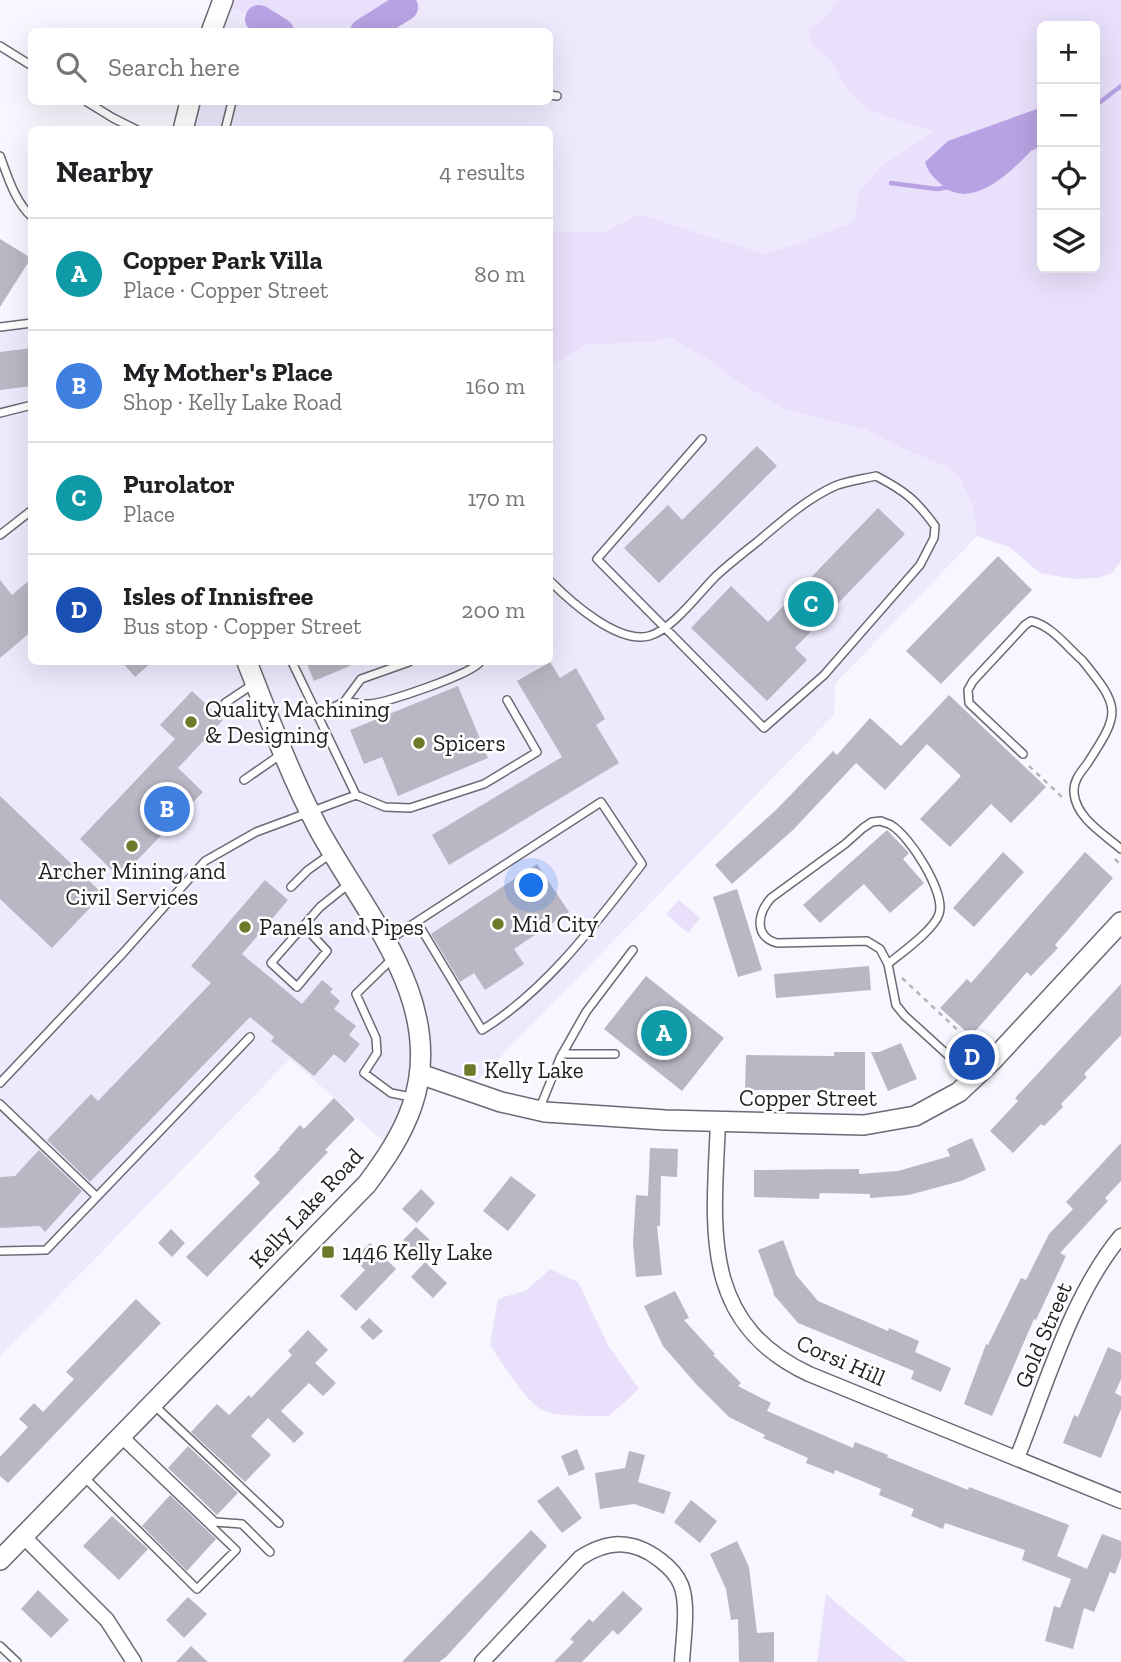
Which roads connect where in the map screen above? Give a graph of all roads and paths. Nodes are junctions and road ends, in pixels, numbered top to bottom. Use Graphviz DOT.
graph roads {
  1 [pos="223,0"];
  2 [pos="214,25"];
  3 [pos="0,46"];
  4 [pos="28,64"];
  5 [pos="92,105"];
  6 [pos="189,105"];
  7 [pos="231,105"];
  8 [pos="129,126"];
  9 [pos="185,126"];
  10 [pos="226,126"];
  11 [pos="0,156"];
  12 [pos="28,212"];
  13 [pos="28,324"];
  14 [pos="0,325"];
  15 [pos="28,406"];
  16 [pos="0,413"];
  17 [pos="702,439"];
  18 [pos="28,513"];
  19 [pos="0,535"];
  20 [pos="553,584"];
  21 [pos="664,628"];
  22 [pos="248,665"];
  23 [pos="293,665"];
  24 [pos="401,665"];
  25 [pos="478,665"];
  26 [pos="256,682"];
  27 [pos="507,700"];
  28 [pos="344,702"];
  29 [pos="225,703"];
  30 [pos="318,717"];
  31 [pos="284,753"];
  32 [pos="1023,754"];
  33 [pos="1028,766"];
  34 [pos="244,780"];
  35 [pos="356,795"];
  36 [pos="1064,799"];
  37 [pos="310,811"];
  38 [pos="1121,849"];
  39 [pos="332,852"];
  40 [pos="351,883"];
  41 [pos="291,887"];
  42 [pos="416,922"];
  43 [pos="1121,922"];
  44 [pos="304,926"];
  45 [pos="390,949"];
  46 [pos="634,950"];
  47 [pos="888,964"];
  48 [pos="250,1037"];
  49 [pos="562,1054"];
  50 [pos="615,1054"];
  51 [pos="992,1061"];
  52 [pos="420,1074"];
  53 [pos="975,1079"];
  54 [pos="0,1083"];
  55 [pos="415,1097"];
  56 [pos="0,1104"];
  57 [pos="539,1111"];
  58 [pos="718,1122"];
  59 [pos="96,1196"];
  60 [pos="1121,1236"];
  61 [pos="0,1251"];
  62 [pos="153,1404"];
  63 [pos="121,1436"];
  64 [pos="1017,1458"];
  65 [pos="82,1475"];
  66 [pos="1121,1501"];
  67 [pos="279,1523"];
  68 [pos="23,1536"];
  69 [pos="270,1552"];
  70 [pos="0,1560"];
  71 [pos="0,1646"];
  72 [pos="18,1662"];
  73 [pos="134,1662"];
  74 [pos="482,1662"];
  75 [pos="682,1662"];
  1 -- 2 [label="street"];
  3 -- 4 [label="lane"];
  5 -- 8 [label="lane"];
  6 -- 9 [label="street"];
  7 -- 10 [label="lane"];
  11 -- 12 [label="lane"];
  13 -- 14 [label="lane"];
  15 -- 16 [label="lane"];
  17 -- 21 [label="lane"];
  18 -- 19 [label="lane"];
  20 -- 21 [label="lane"];
  21 -- 21 [label="lane"];
  22 -- 26 [label="street, Kelly Lake Road"];
  23 -- 30 [label="lane"];
  24 -- 28 [label="lane"];
  25 -- 28 [label="lane"];
  26 -- 29 [label="lane"];
  26 -- 31 [label="street, Kelly Lake Road"];
  27 -- 35 [label="lane"];
  28 -- 30 [label="lane"];
  30 -- 35 [label="lane"];
  31 -- 34 [label="lane"];
  31 -- 37 [label="street, Kelly Lake Road"];
  32 -- 38 [label="lane"];
  33 -- 36 [label="path"];
  35 -- 37 [label="lane"];
  37 -- 39 [label="street, Kelly Lake Road"];
  37 -- 54 [label="lane"];
  39 -- 40 [label="street, Kelly Lake Road"];
  39 -- 41 [label="lane"];
  40 -- 44 [label="lane"];
  40 -- 45 [label="street, Kelly Lake Road"];
  42 -- 42 [label="lane"];
  42 -- 45 [label="lane"];
  43 -- 51 [label="street, Copper Street"];
  44 -- 44 [label="lane"];
  45 -- 52 [label="street, Kelly Lake Road"];
  45 -- 55 [label="lane"];
  46 -- 49 [label="lane"];
  47 -- 47 [label="lane"];
  47 -- 51 [label="path"];
  47 -- 53 [label="lane"];
  48 -- 59 [label="lane"];
  49 -- 50 [label="lane"];
  49 -- 57 [label="lane"];
  51 -- 53 [label="street, Copper Street"];
  52 -- 55 [label="street, Kelly Lake Road"];
  52 -- 57 [label="street, Copper Street"];
  53 -- 58 [label="street, Copper Street"];
  55 -- 62 [label="street, Kelly Lake Road"];
  56 -- 59 [label="lane"];
  57 -- 58 [label="street, Copper Street"];
  58 -- 64 [label="street, Corsi Hill"];
  59 -- 61 [label="lane"];
  60 -- 64 [label="street, Gold Street"];
  62 -- 63 [label="street, Kelly Lake Road"];
  62 -- 67 [label="lane"];
  63 -- 65 [label="street, Kelly Lake Road"];
  63 -- 65 [label="lane"];
  63 -- 69 [label="lane"];
  64 -- 66 [label="street, Corsi Hill"];
  65 -- 68 [label="street, Kelly Lake Road"];
  68 -- 70 [label="street, Kelly Lake Road"];
  68 -- 73 [label="street"];
  71 -- 72 [label="lane"];
  74 -- 75 [label="street"];
}
